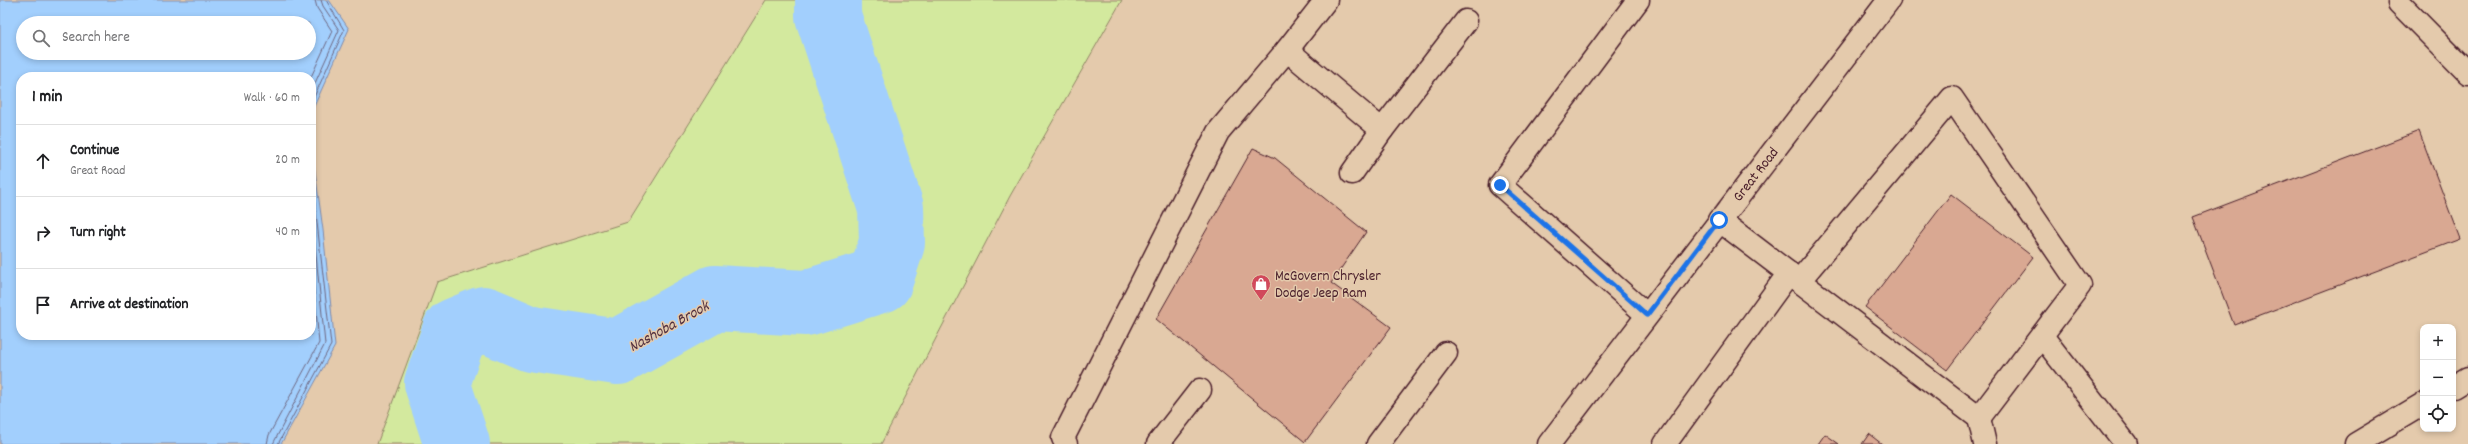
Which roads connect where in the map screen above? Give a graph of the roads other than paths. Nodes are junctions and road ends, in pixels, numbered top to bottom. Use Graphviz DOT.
graph roads {
  1 [pos="1326,0"];
  2 [pos="1638,0"];
  3 [pos="1889,0"];
  4 [pos="2399,3"];
  5 [pos="1466,21"];
  6 [pos="1287,50"];
  7 [pos="2468,73"];
  8 [pos="1382,130"];
  9 [pos="1352,173"];
  10 [pos="1719,220"];
  11 [pos="1794,277"];
  12 [pos="1647,315"];
  13 [pos="2042,336"];
  14 [pos="1446,353"];
  15 [pos="2468,378"];
  16 [pos="2456,384"];
  17 [pos="1200,390"];
  18 [pos="2420,406"];
  19 [pos="1979,418"];
  20 [pos="1066,444"];
  21 [pos="1158,444"];
  22 [pos="1378,444"];
  23 [pos="1549,444"];
  24 [pos="1665,444"];
  25 [pos="1985,444"];
  26 [pos="2126,444"];
  27 [pos="2356,444"];
  1 -- 6 [label="main road"];
  2 -- 12 [label="main road"];
  3 -- 10 [label="main road, Great Road"];
  4 -- 7 [label="main road"];
  5 -- 8 [label="main road"];
  6 -- 8 [label="main road"];
  6 -- 20 [label="main road"];
  8 -- 9 [label="main road"];
  10 -- 11 [label="main road"];
  10 -- 12 [label="main road, Great Road"];
  11 -- 13 [label="main road"];
  11 -- 19 [label="main road"];
  11 -- 24 [label="main road"];
  12 -- 23 [label="main road, Great Road"];
  13 -- 19 [label="main road"];
  13 -- 26 [label="main road"];
  14 -- 22 [label="main road"];
  15 -- 16 [label="main road"];
  17 -- 21 [label="main road"];
  18 -- 27 [label="main road"];
  19 -- 25 [label="main road"];
}
